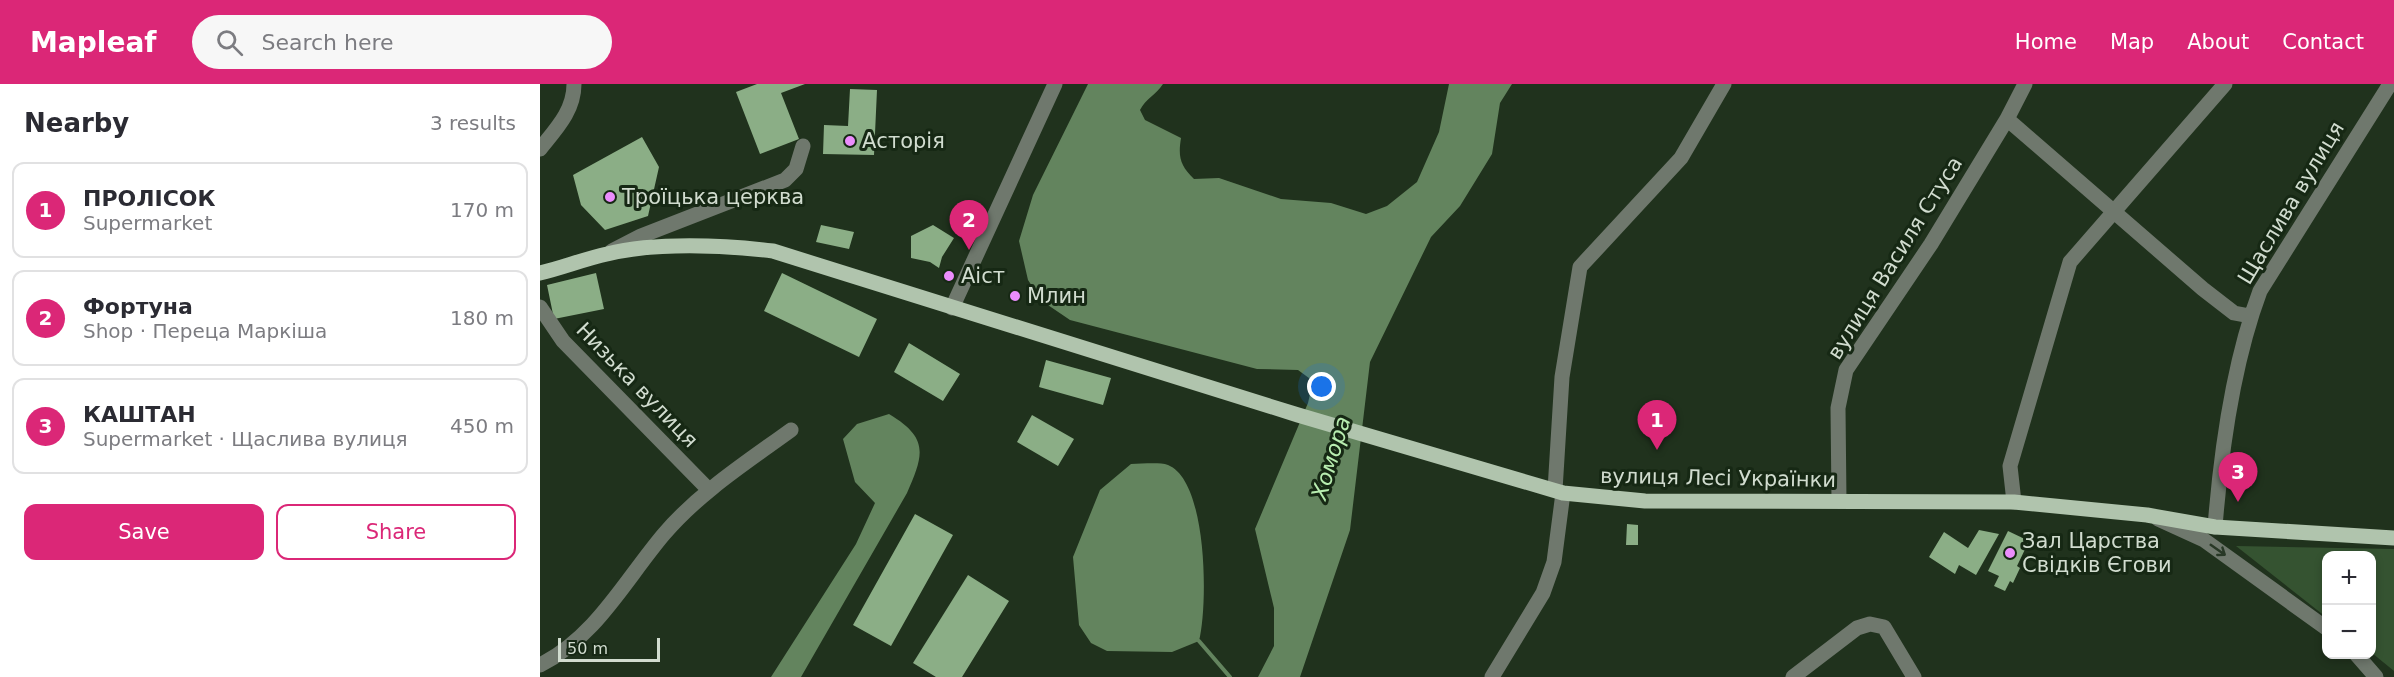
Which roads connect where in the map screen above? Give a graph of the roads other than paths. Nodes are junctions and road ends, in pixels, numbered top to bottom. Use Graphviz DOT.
graph roads {
  1 [pos="574,84"];
  2 [pos="1055,84"];
  3 [pos="1724,84"];
  4 [pos="2025,84"];
  5 [pos="2225,84"];
  6 [pos="2390,84"];
  7 [pos="2007,119"];
  8 [pos="803,146"];
  9 [pos="540,150"];
  10 [pos="2114,212"];
  11 [pos="608,253"];
  12 [pos="540,273"];
  13 [pos="540,307"];
  14 [pos="952,308"];
  15 [pos="2234,313"];
  16 [pos="2250,316"];
  17 [pos="2247,334"];
  18 [pos="791,430"];
  19 [pos="708,489"];
  20 [pos="1559,491"];
  21 [pos="1839,501"];
  22 [pos="2014,502"];
  23 [pos="2147,514"];
  24 [pos="2215,527"];
  25 [pos="2394,538"];
  26 [pos="2322,625"];
  27 [pos="2360,659"];
  28 [pos="540,666"];
  29 [pos="1492,677"];
  30 [pos="1793,677"];
  31 [pos="1914,677"];
  32 [pos="2376,677"];
  1 -- 9 [label="street"];
  2 -- 14 [label="street"];
  3 -- 20 [label="street"];
  4 -- 7 [label="street, вулиця Василя Стуса"];
  5 -- 10 [label="street"];
  6 -- 16 [label="street, Щаслива вулиця"];
  7 -- 10 [label="street"];
  7 -- 21 [label="street, вулиця Василя Стуса"];
  8 -- 11 [label="street, вулиця Лесі Українки"];
  10 -- 15 [label="street"];
  10 -- 22 [label="street"];
  11 -- 12 [label="main road, вулиця Лесі Українки"];
  11 -- 14 [label="main road, вулиця Лесі Українки"];
  13 -- 19 [label="street, Низька вулиця"];
  14 -- 20 [label="main road, вулиця Лесі Українки"];
  15 -- 16 [label="street"];
  15 -- 17 [label="street"];
  16 -- 17 [label="street, Щаслива вулиця"];
  17 -- 24 [label="street, Щаслива вулиця"];
  18 -- 19 [label="street"];
  19 -- 28 [label="street"];
  20 -- 21 [label="main road, вулиця Лесі Українки"];
  20 -- 29 [label="street"];
  21 -- 22 [label="main road, вулиця Лесі Українки"];
  22 -- 23 [label="main road, вулиця Лесі Українки"];
  23 -- 24 [label="main road, вулиця Лесі Українки"];
  23 -- 26 [label="street, one-way"];
  24 -- 25 [label="main road, вулиця Лесі Українки"];
  27 -- 32 [label="street"];
  30 -- 31 [label="street"];
}
